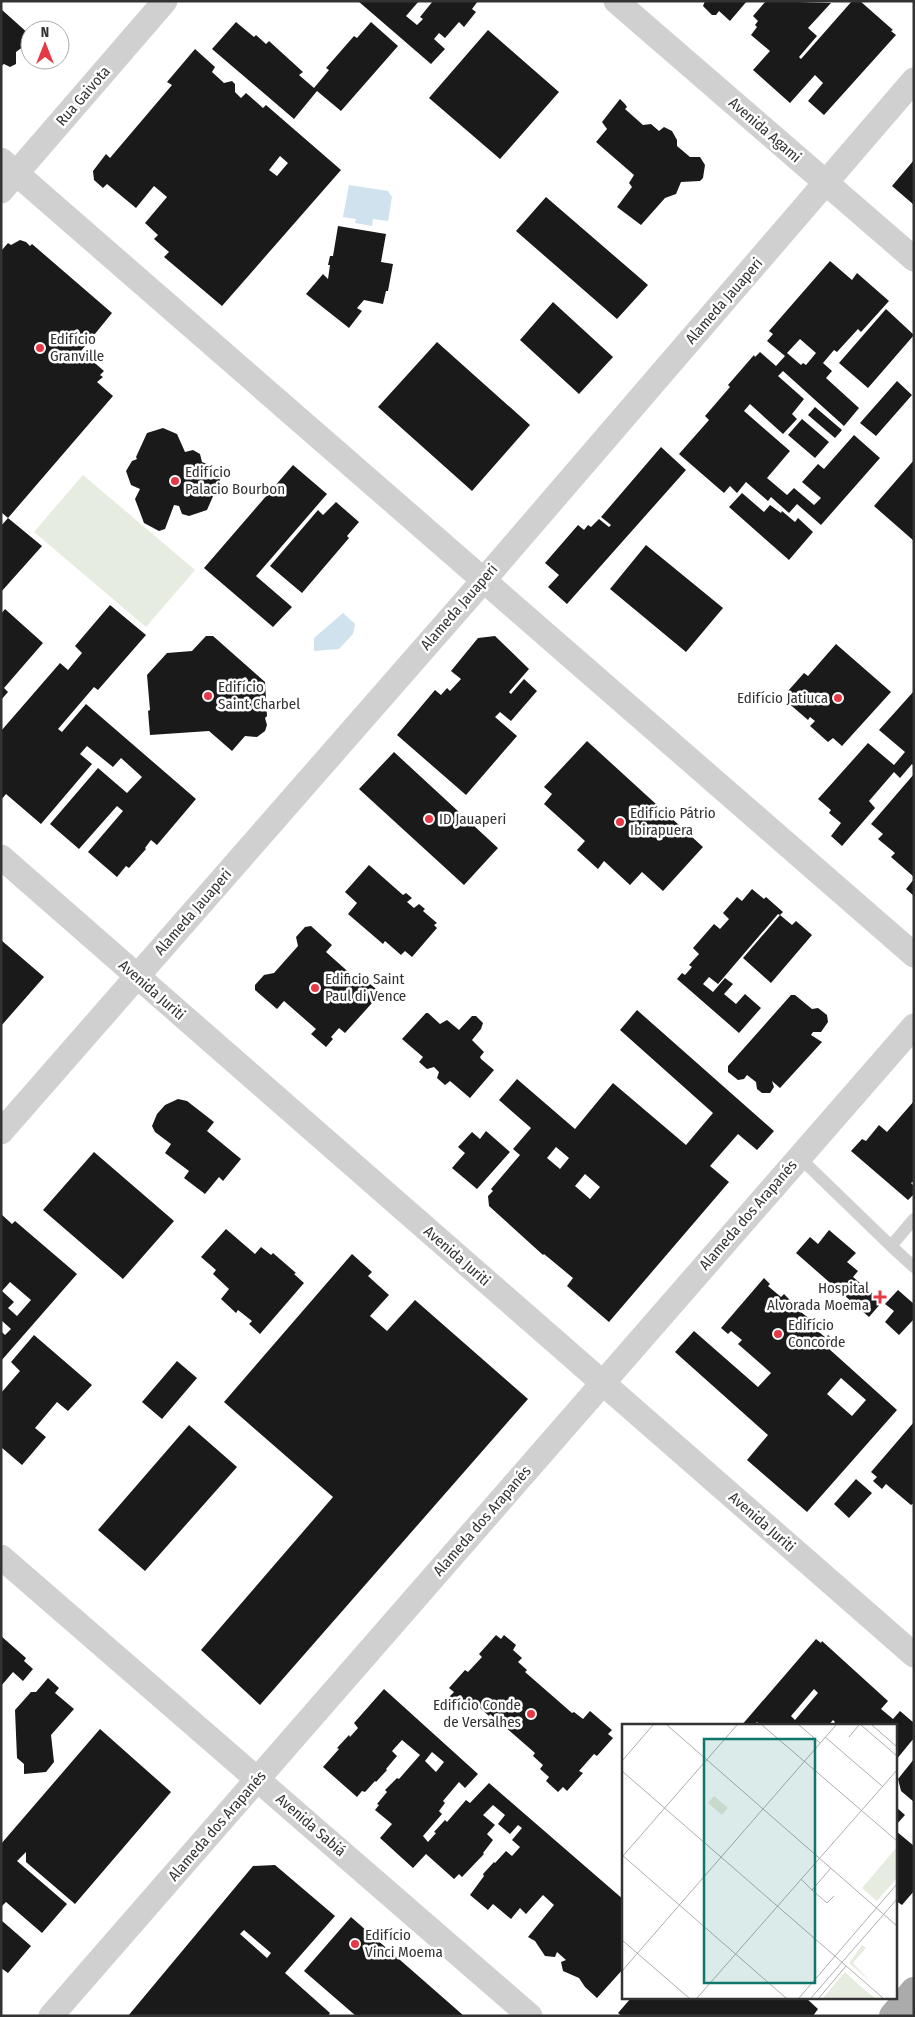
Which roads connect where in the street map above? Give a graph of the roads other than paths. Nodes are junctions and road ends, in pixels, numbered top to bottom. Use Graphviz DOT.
graph roads {
  1 [pos="165,1"];
  2 [pos="616,1"];
  3 [pos="914,80"];
  4 [pos="6,175"];
  5 [pos="826,183"];
  6 [pos="914,259"];
  7 [pos="482,581"];
  8 [pos="1,857"];
  9 [pos="914,955"];
  10 [pos="137,977"];
  11 [pos="914,1026"];
  12 [pos="1,1132"];
  13 [pos="799,1157"];
  14 [pos="914,1219"];
  15 [pos="890,1246"];
  16 [pos="914,1267"];
  17 [pos="602,1382"];
  18 [pos="1,1557"];
  19 [pos="914,1655"];
  20 [pos="259,1779"];
  21 [pos="914,1991"];
  22 [pos="51,2016"];
  23 [pos="530,2016"];
  24 [pos="893,2016"];
  1 -- 4 [label="street, Rua Gaivota"];
  2 -- 5 [label="street, Avenida Agami"];
  3 -- 5 [label="street, Alameda Jauaperi"];
  4 -- 7 [label="street"];
  5 -- 6 [label="street, Avenida Agami"];
  5 -- 7 [label="street, Alameda Jauaperi"];
  7 -- 9 [label="street"];
  7 -- 10 [label="street, Alameda Jauaperi"];
  8 -- 10 [label="street, Avenida Juriti"];
  10 -- 12 [label="street, Alameda Jauaperi"];
  10 -- 17 [label="street, Avenida Juriti"];
  11 -- 13 [label="street, Alameda dos Arapanés"];
  13 -- 15 [label="lane"];
  13 -- 17 [label="street, Alameda dos Arapanés"];
  14 -- 15 [label="lane"];
  15 -- 16 [label="lane"];
  17 -- 19 [label="street, Avenida Juriti"];
  17 -- 20 [label="street, Alameda dos Arapanés"];
  18 -- 20 [label="street, Avenida Sabiá"];
  20 -- 22 [label="street, Alameda dos Arapanés"];
  20 -- 23 [label="street, Avenida Sabiá"];
  21 -- 24 [label="main road"];
}
